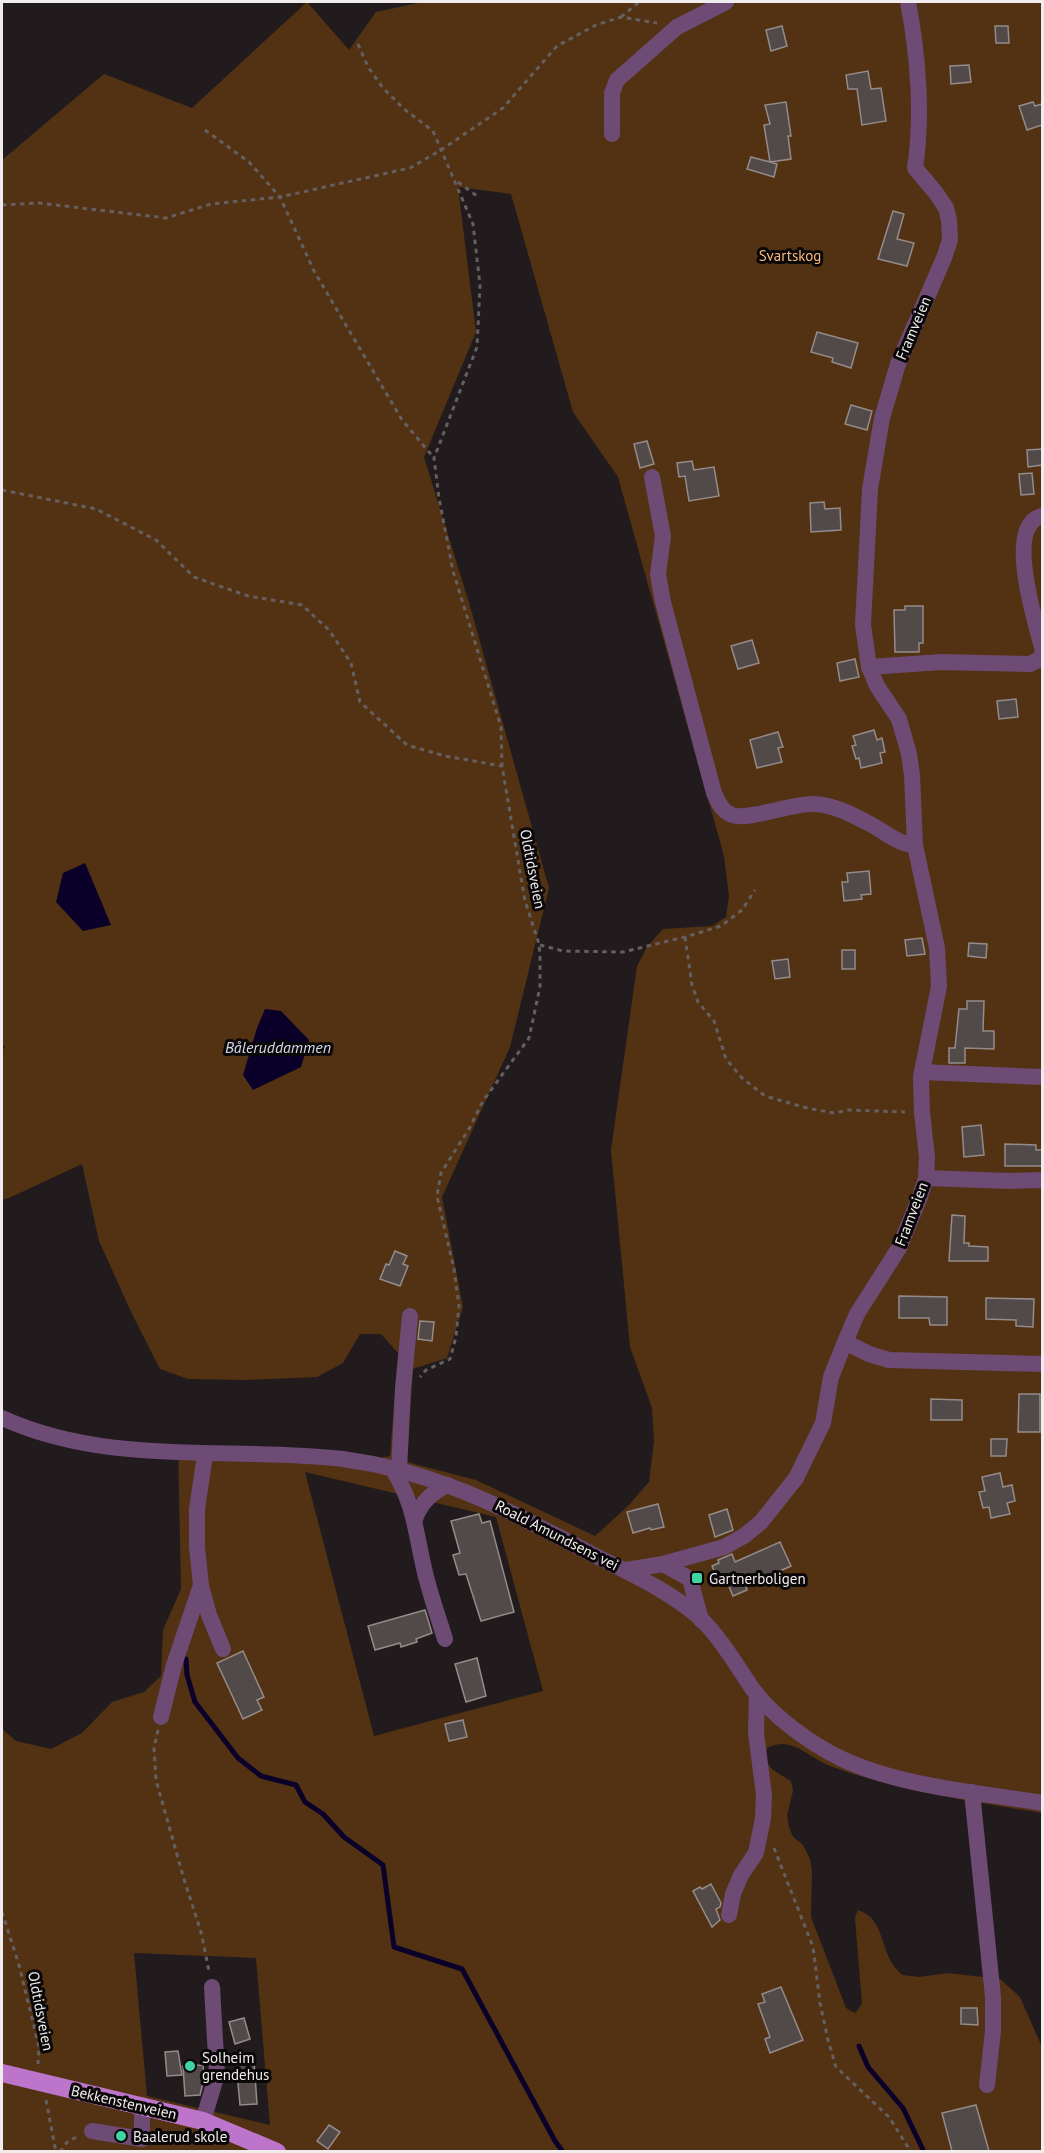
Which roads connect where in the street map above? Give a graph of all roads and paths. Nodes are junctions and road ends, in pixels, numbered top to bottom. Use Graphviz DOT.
graph roads {
  1 [pos="639,2"];
  2 [pos="726,2"];
  3 [pos="908,2"];
  4 [pos="621,17"];
  5 [pos="676,27"];
  6 [pos="358,44"];
  7 [pos="205,130"];
  8 [pos="612,134"];
  9 [pos="441,150"];
  10 [pos="456,182"];
  11 [pos="477,196"];
  12 [pos="280,197"];
  13 [pos="2,206"];
  14 [pos="434,458"];
  15 [pos="652,477"];
  16 [pos="2,490"];
  17 [pos="1042,516"];
  18 [pos="1042,647"];
  19 [pos="1042,654"];
  20 [pos="869,667"];
  21 [pos="502,766"];
  22 [pos="915,845"];
  23 [pos="755,890"];
  24 [pos="685,937"];
  25 [pos="539,944"];
  26 [pos="922,1072"];
  27 [pos="1042,1077"];
  28 [pos="921,1113"];
  29 [pos="926,1178"];
  30 [pos="1042,1180"];
  31 [pos="410,1316"];
  32 [pos="845,1342"];
  33 [pos="1042,1364"];
  34 [pos="403,1391"];
  35 [pos="2,1418"];
  36 [pos="205,1455"];
  37 [pos="396,1469"];
  38 [pos="448,1485"];
  39 [pos="415,1519"];
  40 [pos="663,1564"];
  41 [pos="626,1570"];
  42 [pos="201,1585"];
  43 [pos="702,1620"];
  44 [pos="445,1639"];
  45 [pos="223,1649"];
  46 [pos="757,1694"];
  47 [pos="161,1717"];
  48 [pos="972,1792"];
  49 [pos="1042,1803"];
  50 [pos="763,1818"];
  51 [pos="2,1912"];
  52 [pos="729,1915"];
  53 [pos="212,1987"];
  54 [pos="2,2073"];
  55 [pos="42,2082"];
  56 [pos="987,2085"];
  57 [pos="142,2105"];
  58 [pos="203,2121"];
  59 [pos="92,2131"];
  60 [pos="58,2151"];
  61 [pos="277,2151"];
  62 [pos="911,2151"];
  1 -- 4 [label="path"];
  2 -- 5 [label="street"];
  3 -- 20 [label="street, Framveien"];
  4 -- 5 [label="path"];
  4 -- 9 [label="path"];
  5 -- 8 [label="street"];
  6 -- 9 [label="path"];
  7 -- 12 [label="path"];
  9 -- 10 [label="path"];
  9 -- 12 [label="path"];
  10 -- 11 [label="path"];
  10 -- 14 [label="path"];
  12 -- 13 [label="path"];
  12 -- 14 [label="path"];
  14 -- 21 [label="path, Oldtidsveien"];
  15 -- 22 [label="street"];
  16 -- 21 [label="path"];
  17 -- 18 [label="street"];
  19 -- 20 [label="street"];
  20 -- 22 [label="street, Framveien"];
  21 -- 25 [label="path, Oldtidsveien"];
  22 -- 26 [label="street, Framveien"];
  23 -- 24 [label="path"];
  24 -- 25 [label="path"];
  24 -- 28 [label="path"];
  25 -- 34 [label="path, Oldtidsveien"];
  26 -- 27 [label="street"];
  26 -- 28 [label="street, Framveien"];
  28 -- 29 [label="street, Framveien"];
  29 -- 30 [label="street"];
  29 -- 32 [label="street, Framveien"];
  31 -- 34 [label="street"];
  32 -- 33 [label="street"];
  32 -- 40 [label="street, Framveien"];
  34 -- 37 [label="street"];
  35 -- 36 [label="street, Roald Amundsens vei"];
  36 -- 37 [label="street, Roald Amundsens vei"];
  36 -- 42 [label="street"];
  37 -- 38 [label="street, Roald Amundsens vei"];
  37 -- 39 [label="street"];
  38 -- 39 [label="street"];
  38 -- 41 [label="street, Roald Amundsens vei"];
  39 -- 44 [label="street"];
  40 -- 41 [label="street, Framveien"];
  40 -- 43 [label="street"];
  41 -- 43 [label="street, Roald Amundsens vei"];
  42 -- 45 [label="street"];
  42 -- 47 [label="street"];
  43 -- 46 [label="street, Roald Amundsens vei"];
  46 -- 48 [label="street, Roald Amundsens vei"];
  46 -- 50 [label="street"];
  47 -- 53 [label="path"];
  48 -- 49 [label="street, Roald Amundsens vei"];
  48 -- 56 [label="street"];
  50 -- 52 [label="street"];
  50 -- 62 [label="path"];
  51 -- 55 [label="path, Oldtidsveien"];
  53 -- 58 [label="street"];
  54 -- 55 [label="main road, Bekkenstenveien"];
  55 -- 57 [label="main road, Bekkenstenveien"];
  55 -- 60 [label="path, Oldtidsveien"];
  57 -- 58 [label="main road, Bekkenstenveien"];
  57 -- 59 [label="street"];
  58 -- 61 [label="main road, Bekkenstenveien"];
  59 -- 60 [label="path"];
}
